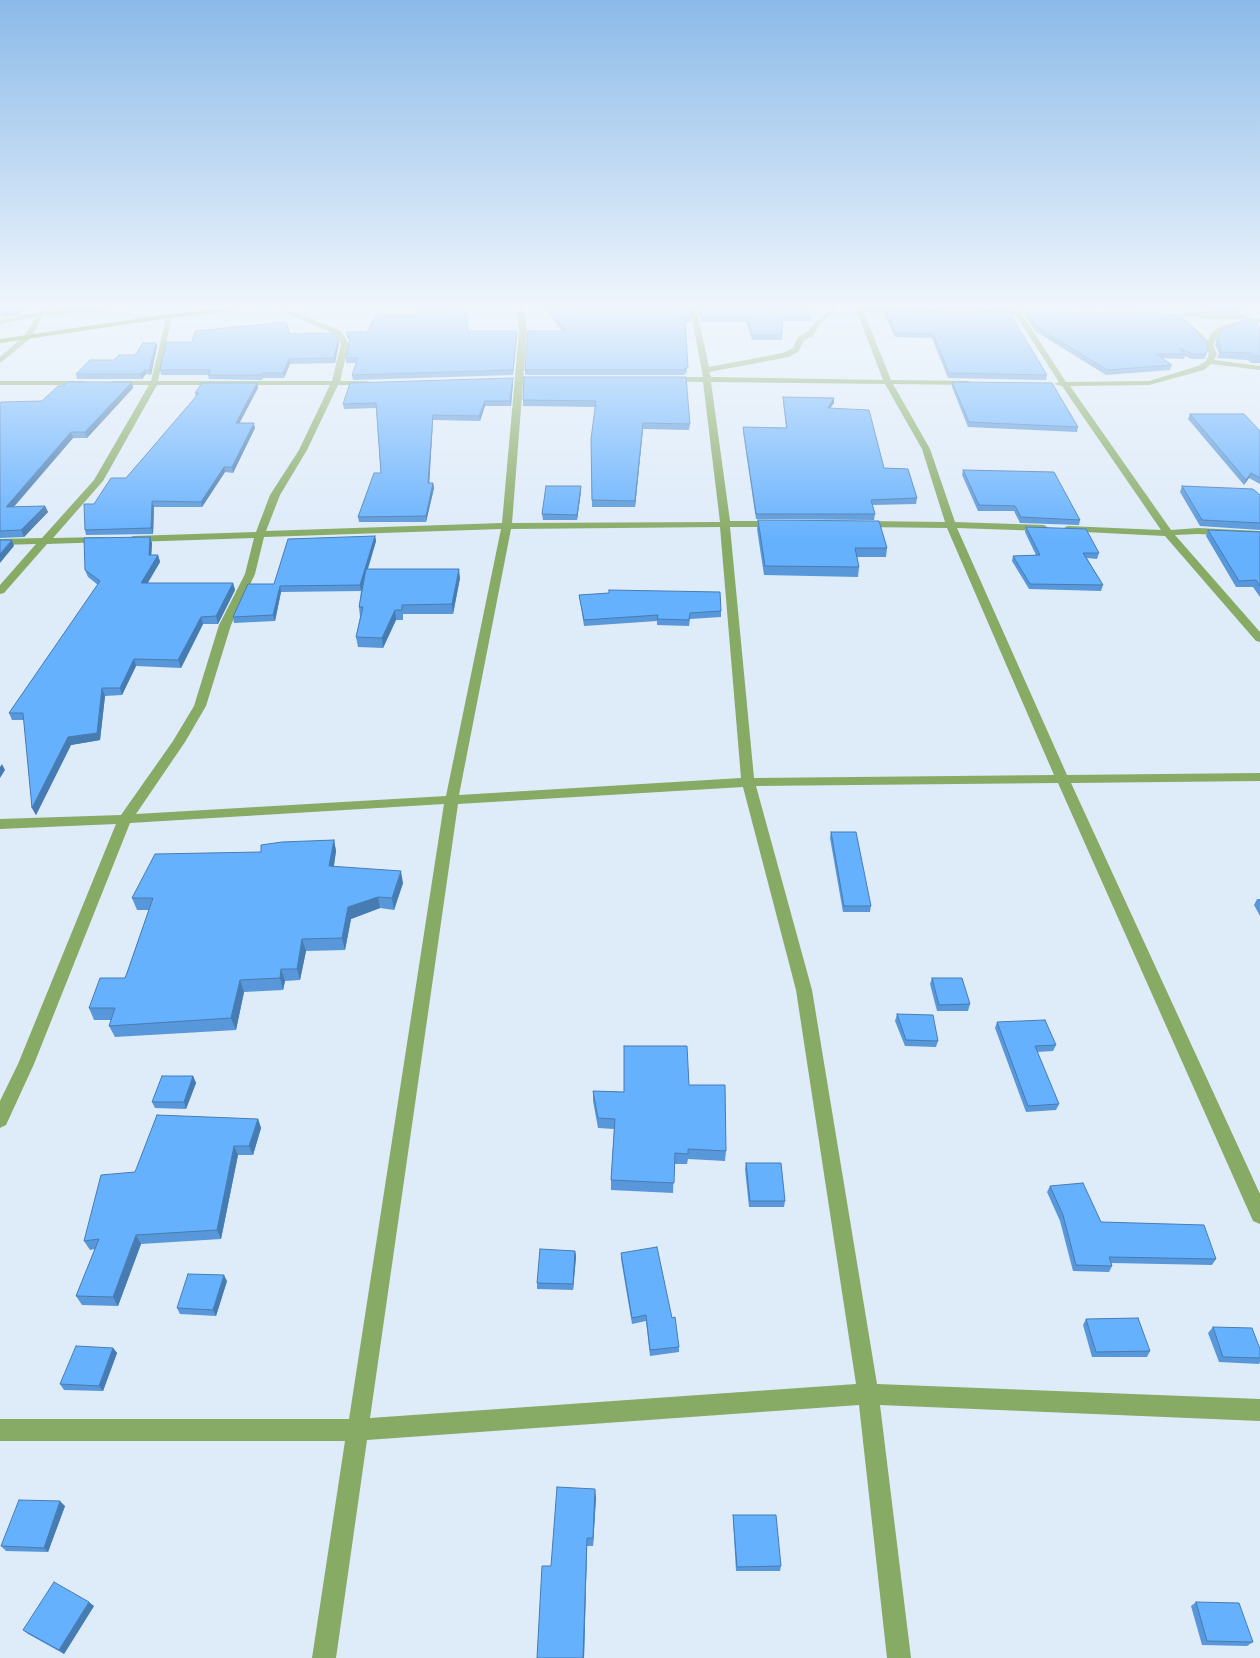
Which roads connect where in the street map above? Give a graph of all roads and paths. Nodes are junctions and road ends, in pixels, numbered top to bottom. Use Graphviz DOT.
graph roads {
  1 [pos="153,384"];
  2 [pos="335,384"];
  3 [pos="520,384"];
  4 [pos="707,384"];
  5 [pos="889,384"];
  6 [pos="1064,384"];
  7 [pos="725,524"];
  8 [pos="784,524"];
  9 [pos="853,524"];
  10 [pos="951,525"];
  11 [pos="507,526"];
  12 [pos="1168,533"];
  13 [pos="1260,534"];
  14 [pos="259,536"];
  15 [pos="43,541"];
  16 [pos="0,542"];
  17 [pos="0,591"];
  18 [pos="1260,639"];
  19 [pos="1260,777"];
  20 [pos="1062,778"];
  21 [pos="748,782"];
  22 [pos="452,798"];
  23 [pos="125,819"];
  24 [pos="0,824"];
  25 [pos="0,1120"];
  26 [pos="1260,1215"];
  27 [pos="868,1394"];
  28 [pos="1260,1410"];
  29 [pos="0,1430"];
  30 [pos="358,1430"];
  31 [pos="324,1658"];
  32 [pos="899,1658"];
  1 -- 15 [label="street"];
  2 -- 14 [label="street"];
  3 -- 11 [label="street"];
  4 -- 7 [label="street"];
  5 -- 10 [label="street"];
  6 -- 12 [label="street"];
  7 -- 8 [label="street"];
  7 -- 11 [label="street"];
  7 -- 21 [label="street"];
  9 -- 10 [label="street"];
  10 -- 12 [label="street"];
  10 -- 20 [label="street"];
  11 -- 14 [label="street"];
  11 -- 22 [label="street"];
  12 -- 13 [label="street"];
  12 -- 18 [label="street"];
  14 -- 15 [label="street"];
  14 -- 23 [label="street"];
  15 -- 16 [label="street"];
  15 -- 17 [label="street"];
  19 -- 20 [label="street"];
  20 -- 21 [label="street"];
  20 -- 26 [label="street"];
  21 -- 22 [label="street"];
  21 -- 27 [label="street"];
  22 -- 23 [label="street"];
  22 -- 30 [label="street"];
  23 -- 24 [label="street"];
  23 -- 25 [label="street"];
  27 -- 28 [label="street"];
  27 -- 30 [label="street"];
  27 -- 32 [label="street"];
  29 -- 30 [label="street"];
  30 -- 31 [label="street"];
}
